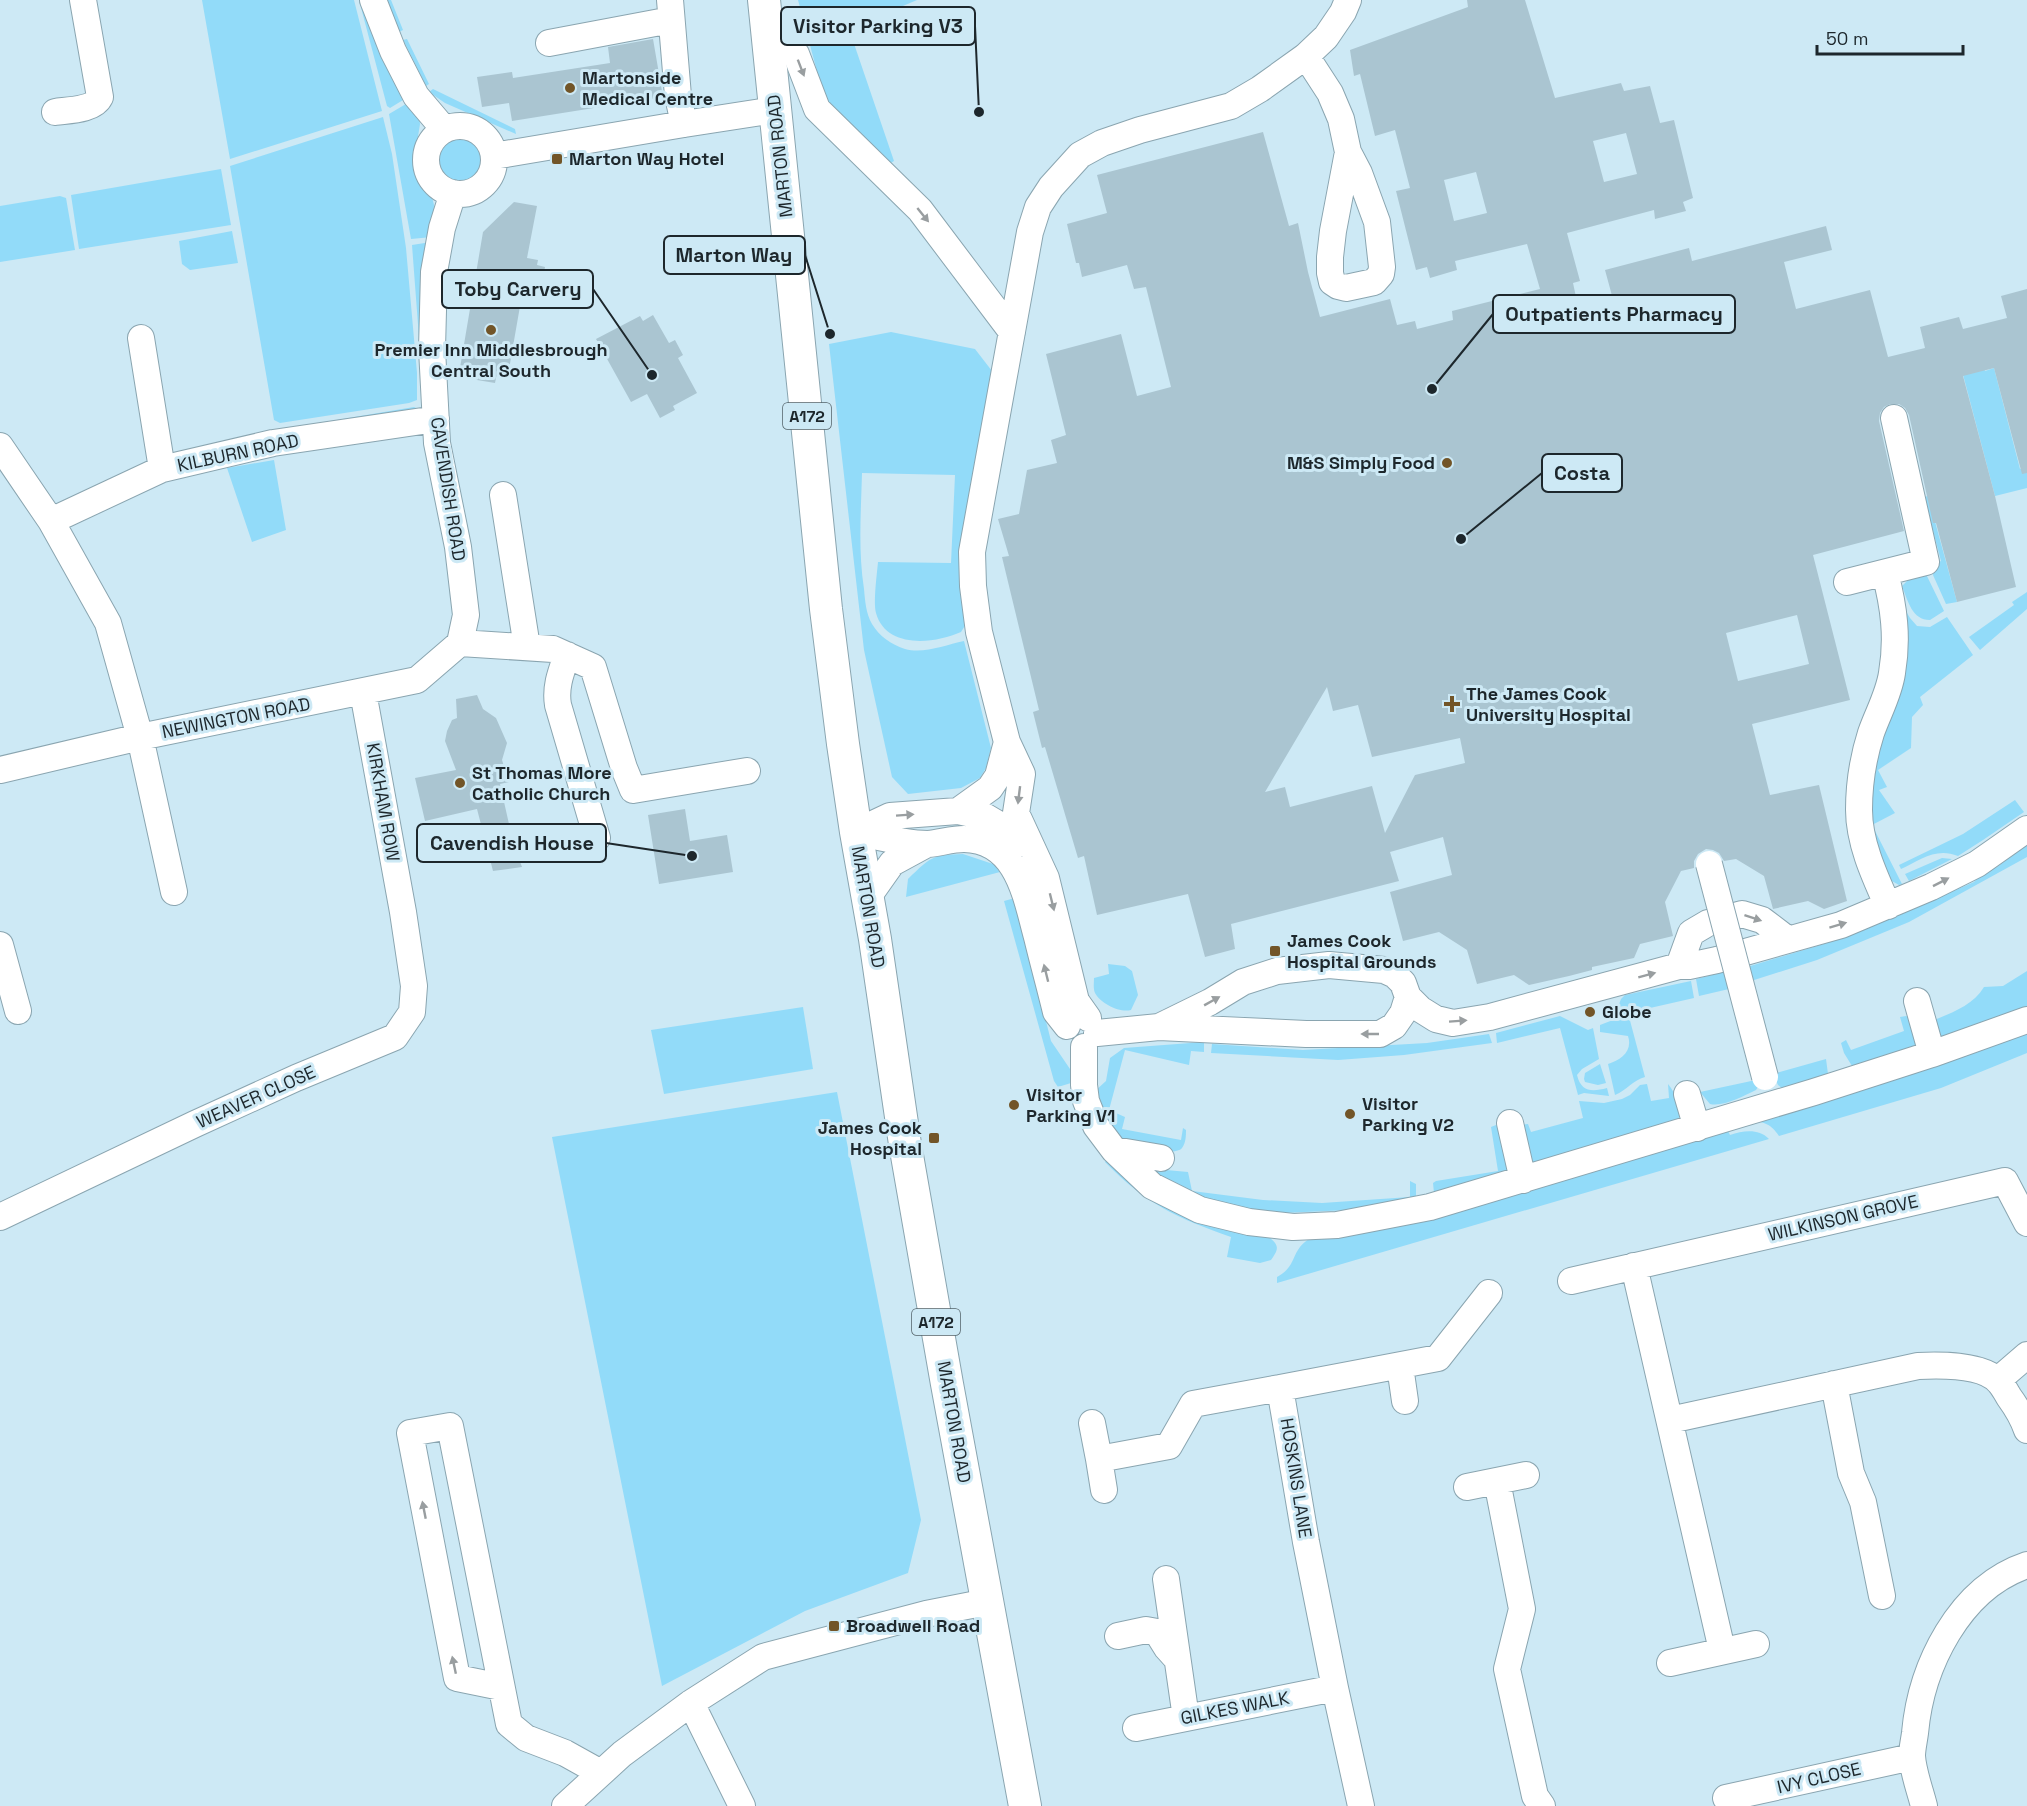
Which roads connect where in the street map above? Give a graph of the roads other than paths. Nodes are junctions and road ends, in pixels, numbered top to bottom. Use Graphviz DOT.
graph roads {
  1 [pos="82,0"];
  2 [pos="373,0"];
  3 [pos="1348,0"];
  4 [pos="670,10"];
  5 [pos="765,11"];
  6 [pos="549,43"];
  7 [pos="1306,56"];
  8 [pos="775,110"];
  9 [pos="55,112"];
  10 [pos="684,124"];
  11 [pos="444,129"];
  12 [pos="1348,152"];
  13 [pos="494,156"];
  14 [pos="453,193"];
  15 [pos="1012,332"];
  16 [pos="141,338"];
  17 [pos="1894,418"];
  18 [pos="436,420"];
  19 [pos="0,446"];
  20 [pos="162,470"];
  21 [pos="503,495"];
  22 [pos="51,521"];
  23 [pos="1885,573"];
  24 [pos="1847,582"];
  25 [pos="460,643"];
  26 [pos="527,647"];
  27 [pos="567,655"];
  28 [pos="363,692"];
  29 [pos="140,737"];
  30 [pos="1007,742"];
  31 [pos="0,770"];
  32 [pos="747,771"];
  33 [pos="958,811"];
  34 [pos="2027,829"];
  35 [pos="856,832"];
  36 [pos="597,838"];
  37 [pos="927,844"];
  38 [pos="1032,847"];
  39 [pos="1709,864"];
  40 [pos="174,892"];
  41 [pos="868,897"];
  42 [pos="1888,906"];
  43 [pos="403,912"];
  44 [pos="1787,939"];
  45 [pos="0,945"];
  46 [pos="1679,966"];
  47 [pos="1408,997"];
  48 [pos="1917,1001"];
  49 [pos="18,1011"];
  50 [pos="2027,1020"];
  51 [pos="1159,1027"];
  52 [pos="1084,1031"];
  53 [pos="1932,1054"];
  54 [pos="1687,1094"];
  55 [pos="1774,1104"];
  56 [pos="1510,1123"];
  57 [pos="1697,1128"];
  58 [pos="1114,1150"];
  59 [pos="1161,1158"];
  60 [pos="1523,1180"];
  61 [pos="0,1217"];
  62 [pos="2027,1223"];
  63 [pos="1634,1266"];
  64 [pos="1571,1281"];
  65 [pos="1489,1293"];
  66 [pos="2027,1355"];
  67 [pos="1400,1366"];
  68 [pos="1998,1380"];
  69 [pos="1834,1384"];
  70 [pos="1280,1388"];
  71 [pos="1405,1401"];
  72 [pos="1670,1420"];
  73 [pos="1092,1423"];
  74 [pos="2027,1430"];
  75 [pos="1099,1459"];
  76 [pos="1526,1475"];
  77 [pos="1497,1481"];
  78 [pos="1467,1487"];
  79 [pos="1104,1490"];
  80 [pos="476,1557"];
  81 [pos="2027,1565"];
  82 [pos="435,1568"];
  83 [pos="1166,1579"];
  84 [pos="1882,1596"];
  85 [pos="987,1602"];
  86 [pos="1118,1636"];
  87 [pos="1756,1644"];
  88 [pos="1722,1650"];
  89 [pos="1177,1658"];
  90 [pos="1670,1663"];
  91 [pos="501,1687"];
  92 [pos="1335,1688"];
  93 [pos="691,1703"];
  94 [pos="1186,1718"];
  95 [pos="1136,1728"];
  96 [pos="1912,1757"];
  97 [pos="601,1773"];
  98 [pos="1726,1798"];
  99 [pos="565,1806"];
  100 [pos="742,1806"];
  101 [pos="1025,1806"];
  102 [pos="1361,1806"];
  103 [pos="1542,1806"];
  104 [pos="1924,1806"];
  1 -- 9 [label="street"];
  2 -- 11 [label="street"];
  3 -- 7 [label="street"];
  4 -- 6 [label="street"];
  4 -- 10 [label="street"];
  5 -- 8 [label="main road, MARTON ROAD / A172"];
  5 -- 15 [label="street, one-way"];
  7 -- 12 [label="street"];
  7 -- 15 [label="street"];
  8 -- 10 [label="street"];
  8 -- 35 [label="main road, MARTON ROAD / A172"];
  10 -- 13 [label="street"];
  11 -- 13 [label="street"];
  11 -- 14 [label="street"];
  13 -- 14 [label="street"];
  14 -- 18 [label="street, CAVENDISH ROAD"];
  15 -- 30 [label="street"];
  16 -- 20 [label="street"];
  17 -- 23 [label="street"];
  18 -- 20 [label="street, KILBURN ROAD"];
  18 -- 25 [label="street, CAVENDISH ROAD"];
  19 -- 22 [label="street"];
  20 -- 22 [label="street, KILBURN ROAD"];
  21 -- 26 [label="street"];
  22 -- 29 [label="street"];
  23 -- 24 [label="street"];
  23 -- 42 [label="street"];
  25 -- 26 [label="street"];
  25 -- 28 [label="street, NEWINGTON ROAD"];
  26 -- 27 [label="street"];
  27 -- 32 [label="street"];
  27 -- 36 [label="street"];
  28 -- 29 [label="street, NEWINGTON ROAD"];
  28 -- 43 [label="street, KIRKHAM ROW"];
  29 -- 31 [label="street, NEWINGTON ROAD"];
  29 -- 40 [label="street"];
  30 -- 33 [label="street"];
  30 -- 38 [label="street, one-way"];
  35 -- 33 [label="street, one-way"];
  33 -- 38 [label="street"];
  42 -- 34 [label="street, one-way"];
  35 -- 37 [label="street"];
  35 -- 41 [label="main road, MARTON ROAD / A172"];
  37 -- 41 [label="street"];
  52 -- 37 [label="street, one-way"];
  38 -- 52 [label="street, one-way"];
  39 -- 55 [label="street, bridge"];
  41 -- 85 [label="main road, MARTON ROAD / A172"];
  44 -- 42 [label="street, one-way"];
  43 -- 61 [label="street, WEAVER CLOSE"];
  44 -- 46 [label="street"];
  46 -- 44 [label="street, one-way"];
  45 -- 49 [label="street"];
  47 -- 46 [label="street, one-way"];
  47 -- 51 [label="street, one-way"];
  51 -- 47 [label="street, one-way"];
  48 -- 53 [label="street"];
  50 -- 53 [label="street"];
  51 -- 52 [label="street"];
  52 -- 58 [label="street"];
  53 -- 55 [label="street"];
  54 -- 57 [label="street"];
  55 -- 57 [label="street"];
  56 -- 60 [label="street"];
  57 -- 60 [label="street"];
  58 -- 59 [label="street"];
  58 -- 60 [label="street"];
  62 -- 63 [label="street, WILKINSON GROVE"];
  63 -- 64 [label="street, WILKINSON GROVE"];
  63 -- 72 [label="street"];
  65 -- 67 [label="street"];
  66 -- 68 [label="street"];
  67 -- 70 [label="street"];
  67 -- 71 [label="street"];
  68 -- 69 [label="street"];
  68 -- 74 [label="street"];
  69 -- 72 [label="street"];
  69 -- 84 [label="street"];
  70 -- 75 [label="street"];
  70 -- 92 [label="street, HOSKINS LANE"];
  72 -- 88 [label="street"];
  73 -- 75 [label="street"];
  75 -- 79 [label="street"];
  76 -- 77 [label="street"];
  77 -- 78 [label="street"];
  77 -- 103 [label="street"];
  80 -- 82 [label="street"];
  82 -- 80 [label="street, one-way"];
  80 -- 91 [label="street"];
  81 -- 96 [label="street"];
  91 -- 82 [label="street, one-way"];
  83 -- 89 [label="street"];
  85 -- 93 [label="street"];
  85 -- 101 [label="main road, MARTON ROAD / A172"];
  86 -- 89 [label="street"];
  87 -- 88 [label="street"];
  88 -- 90 [label="street"];
  89 -- 94 [label="street"];
  91 -- 97 [label="street"];
  92 -- 94 [label="street, GILKES WALK"];
  92 -- 102 [label="street, HOSKINS LANE"];
  93 -- 97 [label="street"];
  93 -- 100 [label="street"];
  94 -- 95 [label="street, GILKES WALK"];
  96 -- 98 [label="street, IVY CLOSE"];
  96 -- 104 [label="street"];
  97 -- 99 [label="street"];
}
